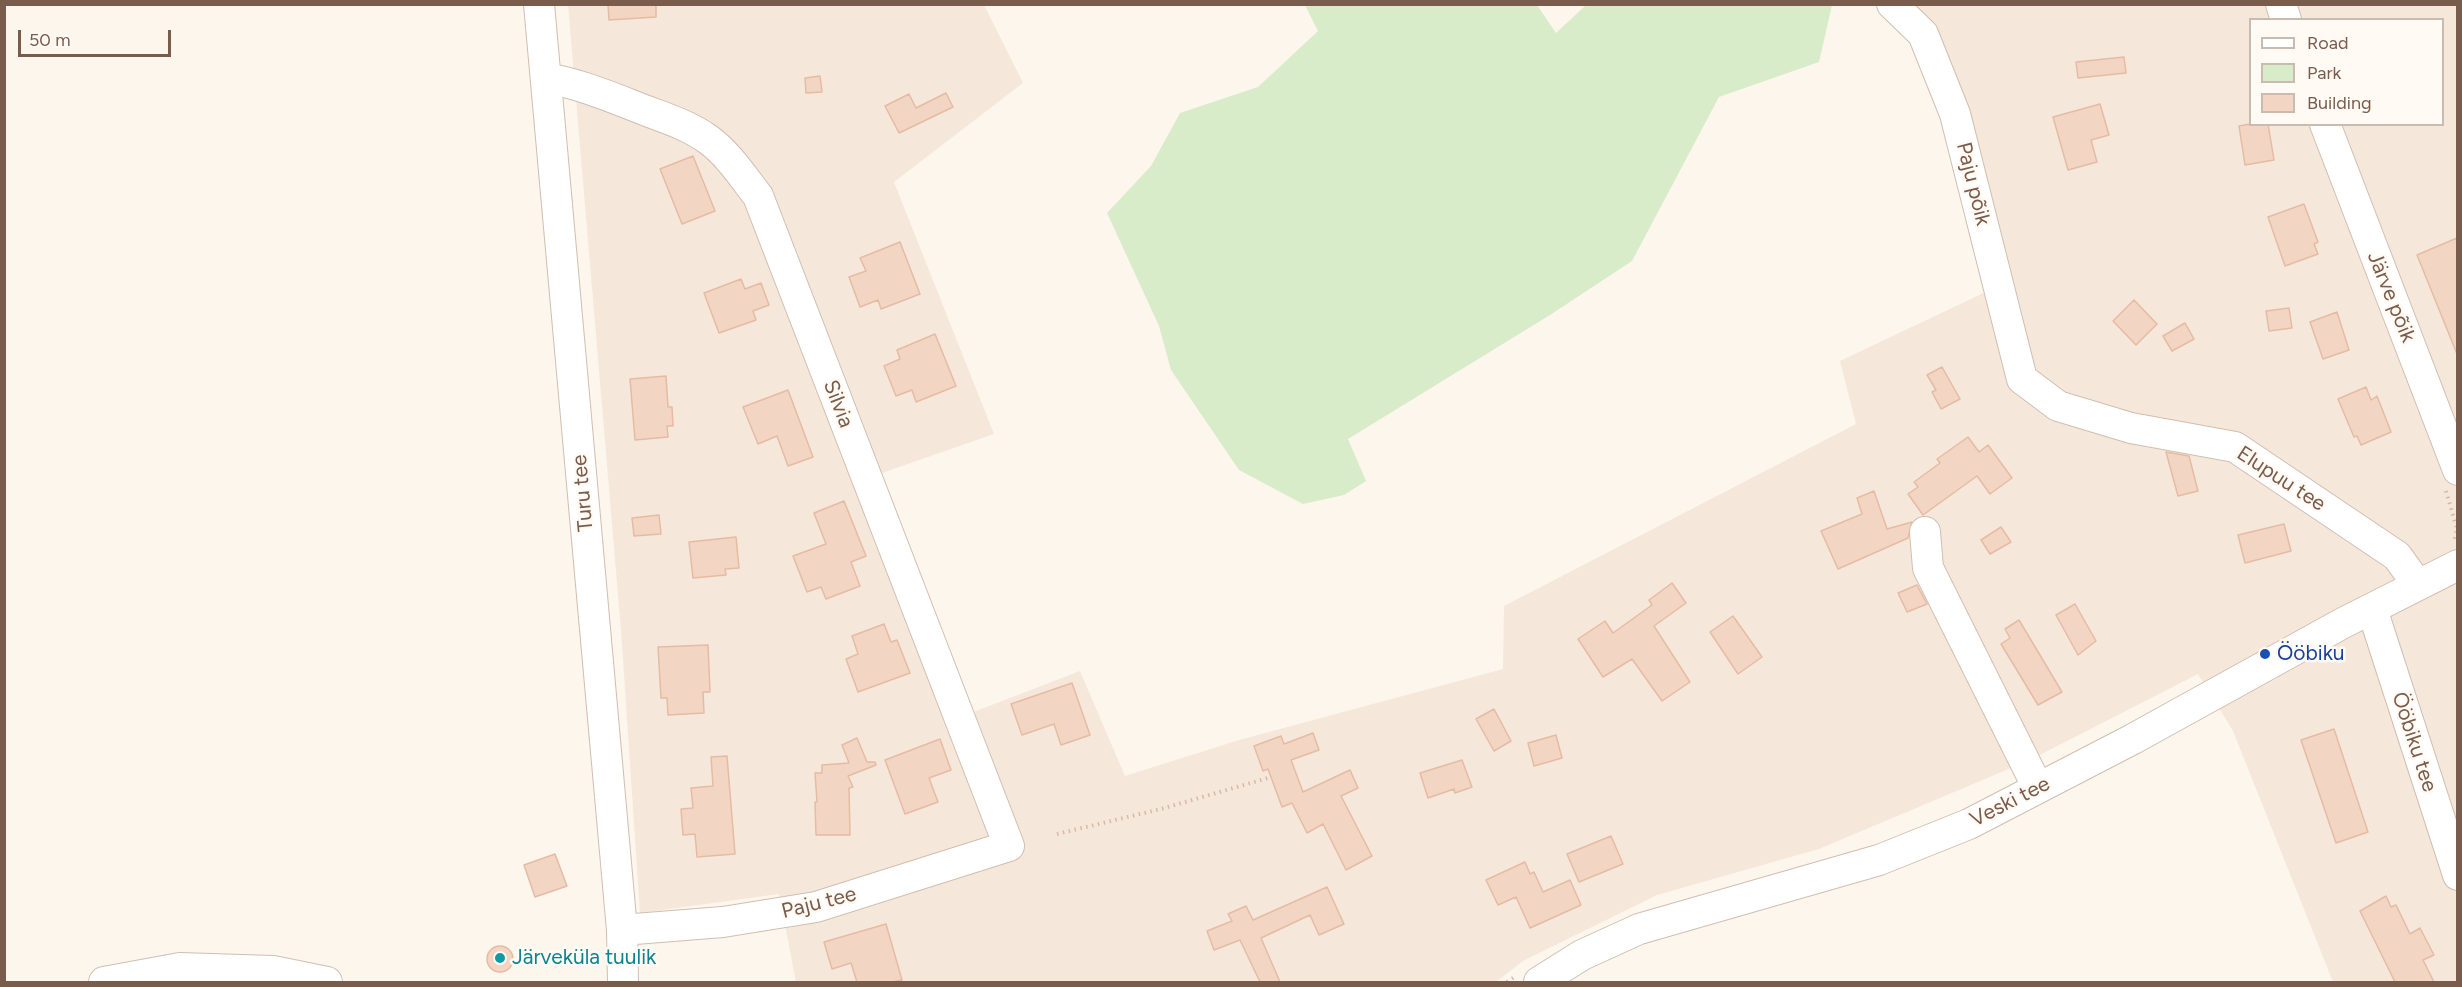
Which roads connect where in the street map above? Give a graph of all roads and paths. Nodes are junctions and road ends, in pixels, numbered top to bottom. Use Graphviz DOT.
graph roads {
  1 [pos="539,4"];
  2 [pos="1892,4"];
  3 [pos="546,78"];
  4 [pos="2326,126"];
  5 [pos="2022,379"];
  6 [pos="2451,479"];
  7 [pos="1925,532"];
  8 [pos="2453,557"];
  9 [pos="2418,585"];
  10 [pos="2372,609"];
  11 [pos="1268,778"];
  12 [pos="2038,788"];
  13 [pos="1057,834"];
  14 [pos="1009,846"];
  15 [pos="2457,875"];
  16 [pos="622,930"];
  17 [pos="1528,979"];
  18 [pos="104,982"];
  19 [pos="327,982"];
  20 [pos="623,982"];
  21 [pos="1507,982"];
  1 -- 3 [label="street, Turu tee"];
  2 -- 5 [label="street, Paju põik"];
  3 -- 14 [label="street, Silvia"];
  3 -- 16 [label="street, Turu tee"];
  4 -- 6 [label="street, Järve põik"];
  5 -- 9 [label="street, Elupuu tee"];
  6 -- 8 [label="path"];
  7 -- 12 [label="street"];
  8 -- 9 [label="street, Veski tee"];
  9 -- 10 [label="street, Veski tee"];
  10 -- 12 [label="street, Veski tee"];
  10 -- 15 [label="street, Ööbiku tee"];
  11 -- 13 [label="path"];
  12 -- 17 [label="street, Veski tee"];
  14 -- 16 [label="street, Paju tee"];
  16 -- 20 [label="street, Turu tee"];
  17 -- 21 [label="path"];
  18 -- 19 [label="street"];
}
